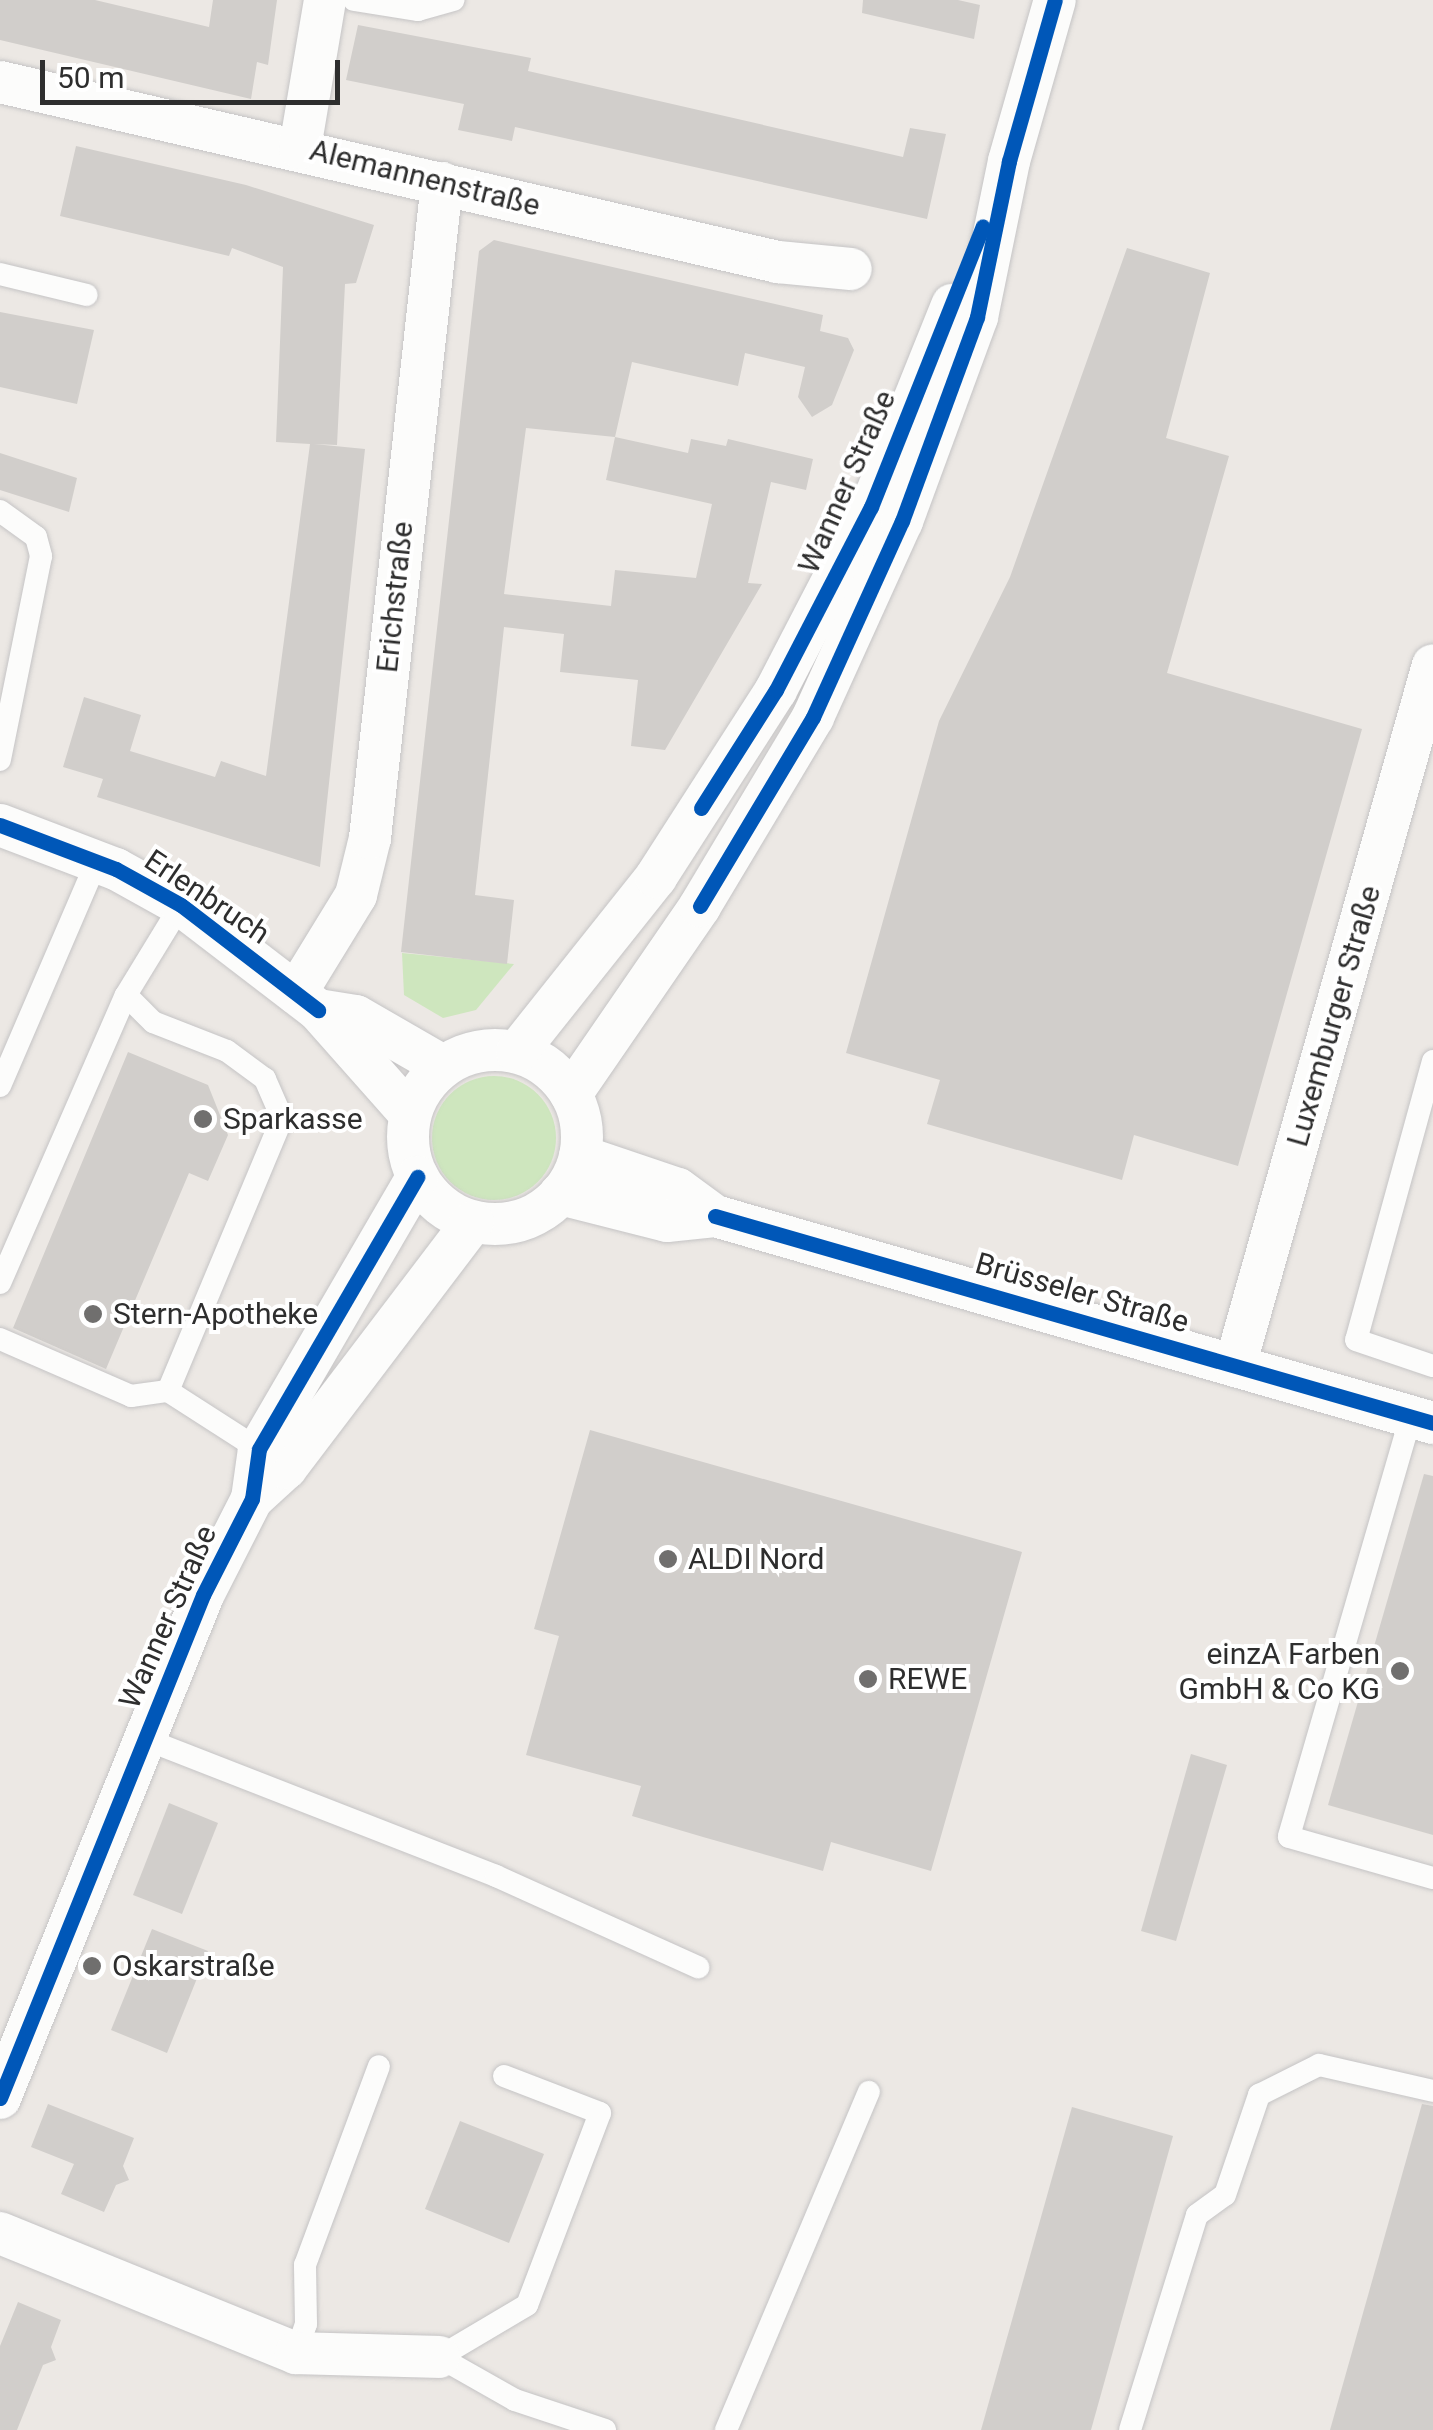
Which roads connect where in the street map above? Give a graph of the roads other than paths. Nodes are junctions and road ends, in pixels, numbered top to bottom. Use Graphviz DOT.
graph roads {
  1 [pos="325,0"];
  2 [pos="354,0"];
  3 [pos="454,0"];
  4 [pos="1055,0"];
  5 [pos="0,82"];
  6 [pos="300,148"];
  7 [pos="1009,161"];
  8 [pos="442,183"];
  9 [pos="851,269"];
  10 [pos="0,274"];
  11 [pos="86,294"];
  12 [pos="0,511"];
  13 [pos="1433,665"];
  14 [pos="0,760"];
  15 [pos="0,826"];
  16 [pos="96,861"];
  17 [pos="181,905"];
  18 [pos="126,995"];
  19 [pos="307,1002"];
  20 [pos="517,1052"];
  21 [pos="1433,1060"];
  22 [pos="443,1066"];
  23 [pos="2,1076"];
  24 [pos="571,1094"];
  25 [pos="410,1114"];
  26 [pos="580,1156"];
  27 [pos="417,1176"];
  28 [pos="560,1194"];
  29 [pos="715,1216"];
  30 [pos="472,1222"];
  31 [pos="0,1284"];
  32 [pos="0,1339"];
  33 [pos="1235,1366"];
  34 [pos="1433,1366"];
  35 [pos="168,1391"];
  36 [pos="1422,1420"];
  37 [pos="272,1458"];
  38 [pos="145,1739"];
  39 [pos="1433,1878"];
  40 [pos="698,1967"];
  41 [pos="379,2066"];
  42 [pos="504,2076"];
  43 [pos="1433,2091"];
  44 [pos="869,2092"];
  45 [pos="0,2098"];
  46 [pos="0,2233"];
  47 [pos="296,2353"];
  48 [pos="439,2357"];
  49 [pos="605,2430"];
  50 [pos="726,2430"];
  51 [pos="1130,2430"];
  1 -- 6 [label="street"];
  2 -- 3 [label="lane"];
  4 -- 7 [label="street, Wanner Straße"];
  5 -- 6 [label="street, Alemannenstraße"];
  6 -- 8 [label="street, Alemannenstraße"];
  7 -- 20 [label="street, Wanner Straße"];
  7 -- 24 [label="street, Wanner Straße"];
  8 -- 9 [label="street, Alemannenstraße"];
  8 -- 19 [label="street, Erichstraße"];
  10 -- 11 [label="lane"];
  12 -- 14 [label="lane"];
  13 -- 33 [label="street, Luxemburger Straße"];
  15 -- 16 [label="street, Erlenbruch"];
  16 -- 17 [label="street, Erlenbruch"];
  16 -- 23 [label="lane, Erlenbruch"];
  17 -- 18 [label="lane"];
  17 -- 19 [label="street, Erlenbruch"];
  18 -- 31 [label="lane"];
  18 -- 35 [label="lane"];
  19 -- 22 [label="street, Erlenbruch"];
  19 -- 25 [label="street, Erlenbruch"];
  20 -- 22 [label="street"];
  20 -- 24 [label="street"];
  21 -- 34 [label="lane"];
  22 -- 25 [label="street"];
  24 -- 26 [label="street"];
  25 -- 27 [label="street"];
  26 -- 28 [label="street"];
  26 -- 29 [label="street, Brüsseler Straße"];
  27 -- 30 [label="street"];
  27 -- 37 [label="street, Wanner Straße"];
  28 -- 29 [label="street, Brüsseler Straße"];
  28 -- 30 [label="street"];
  29 -- 33 [label="street, Brüsseler Straße"];
  30 -- 37 [label="street, Wanner Straße"];
  32 -- 35 [label="lane"];
  33 -- 36 [label="street, Brüsseler Straße"];
  35 -- 37 [label="lane"];
  36 -- 39 [label="lane"];
  37 -- 38 [label="street, Wanner Straße"];
  38 -- 40 [label="lane"];
  38 -- 45 [label="street, Wanner Straße"];
  41 -- 47 [label="lane"];
  42 -- 48 [label="lane"];
  43 -- 51 [label="lane"];
  44 -- 50 [label="lane"];
  46 -- 47 [label="street"];
  47 -- 48 [label="street"];
  48 -- 49 [label="lane"];
}
